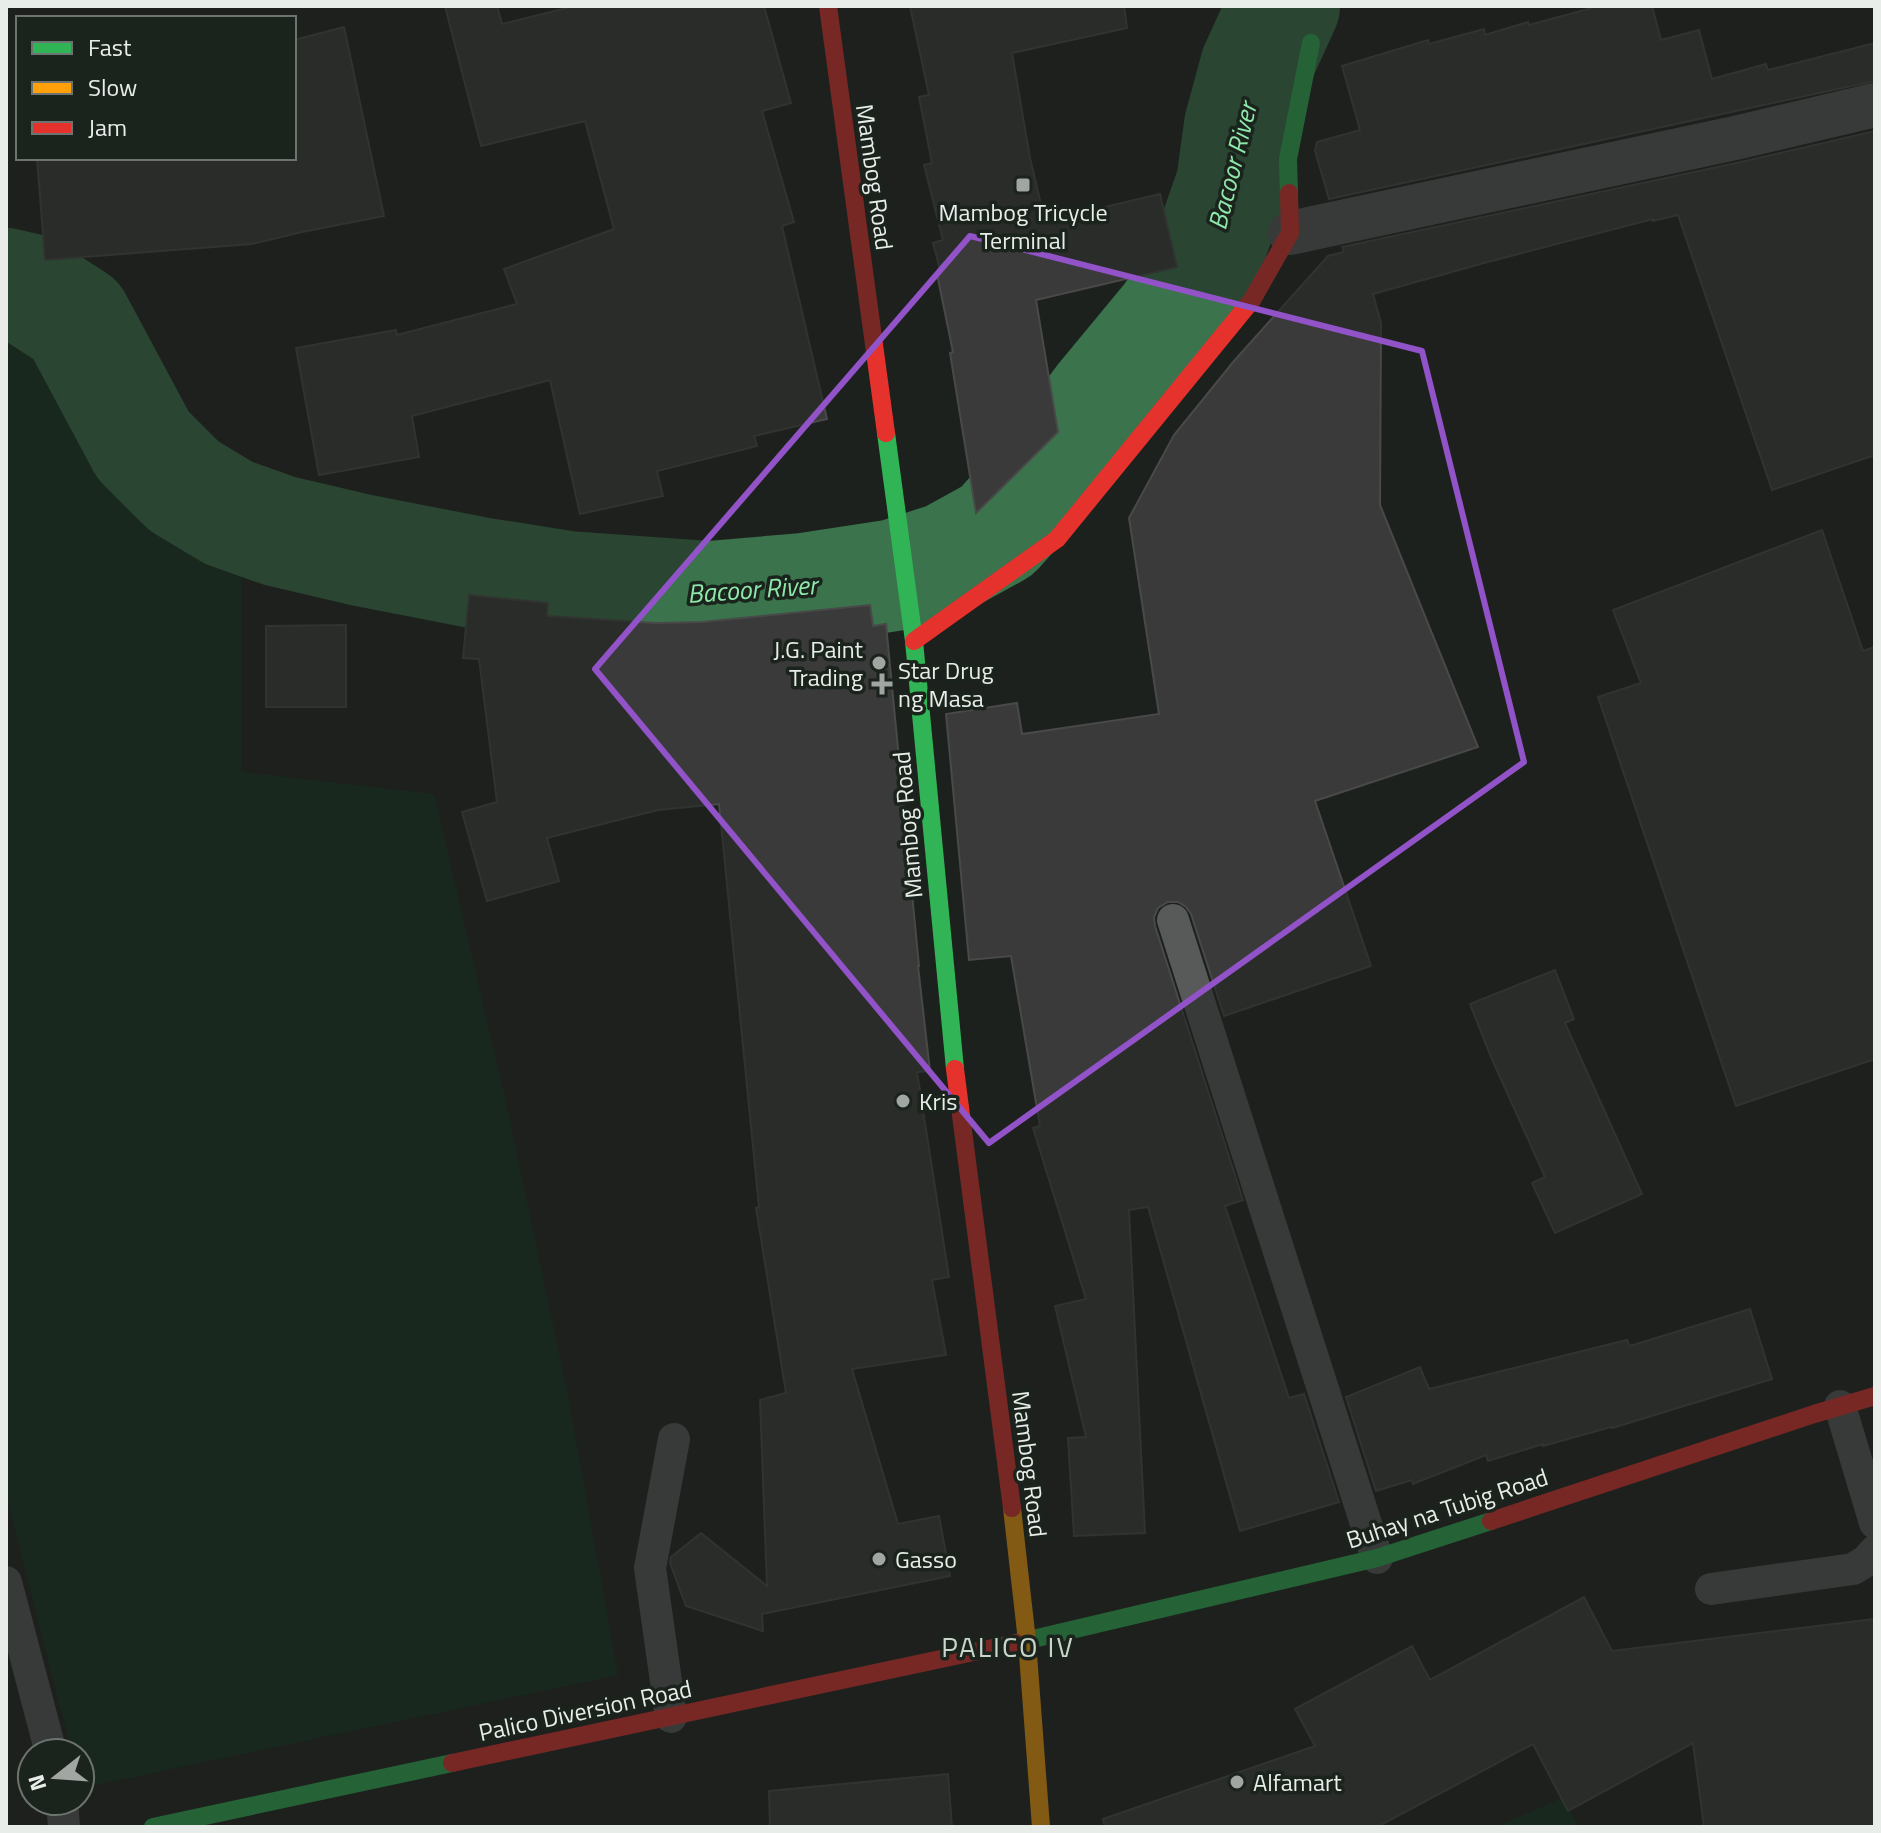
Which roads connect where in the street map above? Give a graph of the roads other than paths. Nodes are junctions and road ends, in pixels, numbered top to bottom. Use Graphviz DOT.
graph roads {
  1 [pos="828,6"];
  2 [pos="1311,43"];
  3 [pos="1875,105"];
  4 [pos="1290,233"];
  5 [pos="914,641"];
  6 [pos="1173,920"];
  7 [pos="1875,1396"];
  8 [pos="1840,1406"];
  9 [pos="674,1439"];
  10 [pos="1875,1523"];
  11 [pos="1875,1551"];
  12 [pos="1377,1558"];
  13 [pos="6,1582"];
  14 [pos="1711,1589"];
  15 [pos="1027,1641"];
  16 [pos="671,1717"];
  17 [pos="47,1737"];
  18 [pos="153,1827"];
  19 [pos="1041,1827"];
  1 -- 5 [label="main road, Mambog Road"];
  2 -- 4 [label="main road"];
  3 -- 4 [label="street"];
  4 -- 5 [label="main road"];
  5 -- 15 [label="main road, Mambog Road"];
  6 -- 12 [label="lane"];
  7 -- 8 [label="main road, Buhay na Tubig Road"];
  8 -- 10 [label="lane"];
  8 -- 12 [label="main road, Buhay na Tubig Road"];
  9 -- 16 [label="lane"];
  11 -- 14 [label="lane"];
  12 -- 15 [label="main road, Buhay na Tubig Road"];
  13 -- 17 [label="lane"];
  15 -- 16 [label="main road, Palico Diversion Road"];
  15 -- 19 [label="main road, Mambog Road"];
  16 -- 18 [label="main road, Palico Diversion Road"];
}
